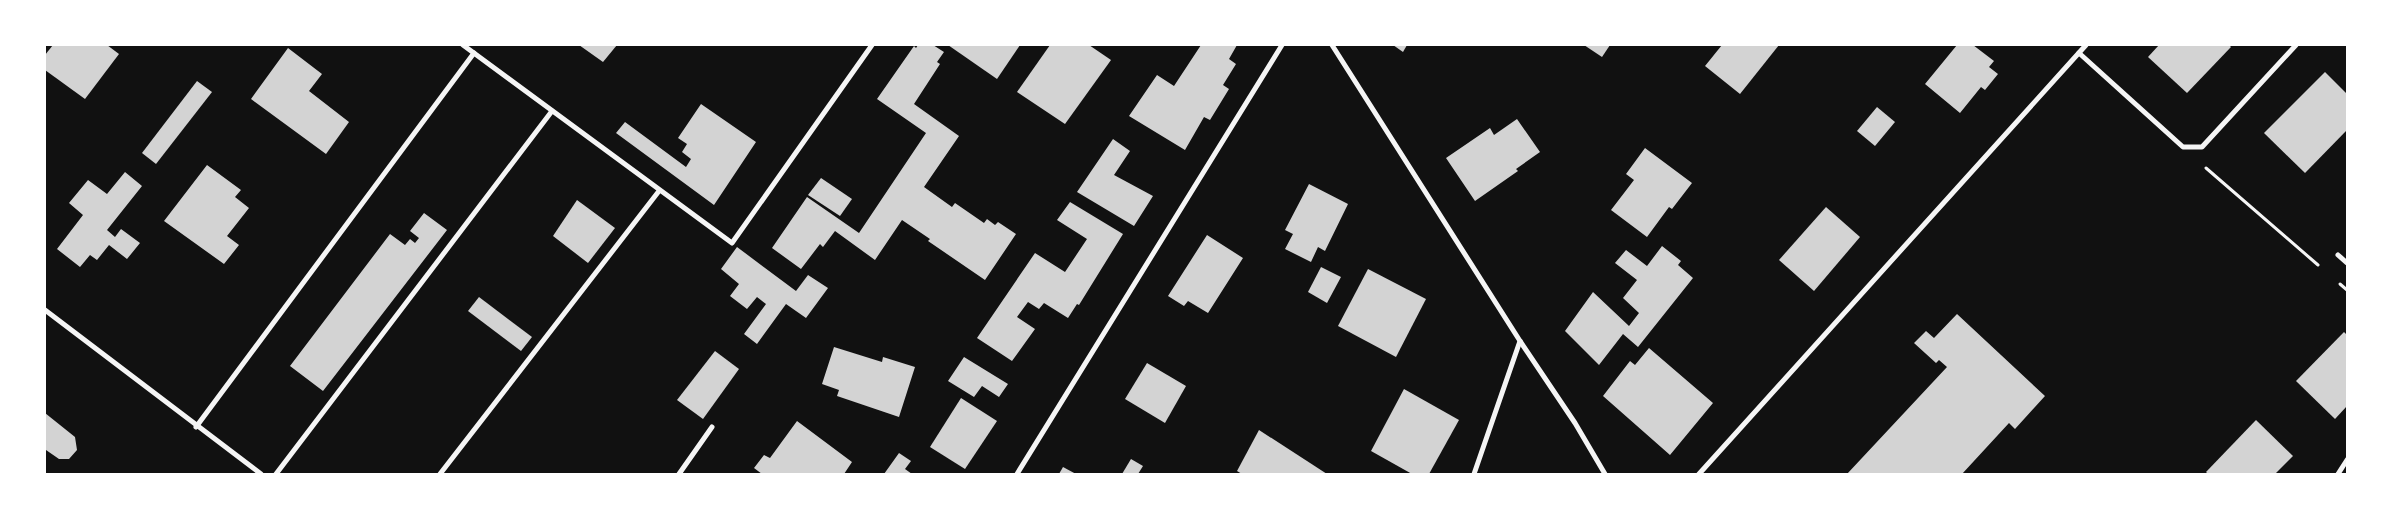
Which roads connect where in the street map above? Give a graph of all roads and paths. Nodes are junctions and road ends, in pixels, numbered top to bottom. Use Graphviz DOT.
graph roads {
  1 [pos="463,45"];
  2 [pos="872,45"];
  3 [pos="1282,45"];
  4 [pos="1332,45"];
  5 [pos="2086,45"];
  6 [pos="2296,45"];
  7 [pos="2080,52"];
  8 [pos="474,53"];
  9 [pos="552,111"];
  10 [pos="2183,147"];
  11 [pos="659,191"];
  12 [pos="2338,255"];
  13 [pos="2347,263"];
  14 [pos="2325,271"];
  15 [pos="2332,278"];
  16 [pos="2347,290"];
  17 [pos="45,310"];
  18 [pos="1520,341"];
  19 [pos="196,427"];
  20 [pos="712,427"];
  21 [pos="2347,460"];
  22 [pos="261,474"];
  23 [pos="276,474"];
  24 [pos="440,474"];
  25 [pos="679,474"];
  26 [pos="1017,474"];
  27 [pos="1474,474"];
  28 [pos="1605,474"];
  29 [pos="1700,474"];
  30 [pos="2338,474"];
  1 -- 8 [label="street"];
  2 -- 11 [label="street"];
  3 -- 26 [label="street"];
  4 -- 18 [label="street"];
  5 -- 7 [label="street"];
  6 -- 10 [label="street"];
  7 -- 10 [label="street"];
  7 -- 29 [label="street"];
  8 -- 9 [label="street"];
  8 -- 19 [label="street"];
  9 -- 11 [label="street"];
  9 -- 23 [label="street"];
  10 -- 14 [label="path"];
  11 -- 24 [label="street"];
  12 -- 13 [label="street"];
  15 -- 16 [label="path"];
  17 -- 19 [label="street"];
  18 -- 27 [label="street"];
  18 -- 28 [label="street"];
  19 -- 22 [label="street"];
  20 -- 25 [label="street"];
  21 -- 30 [label="street"];
}
